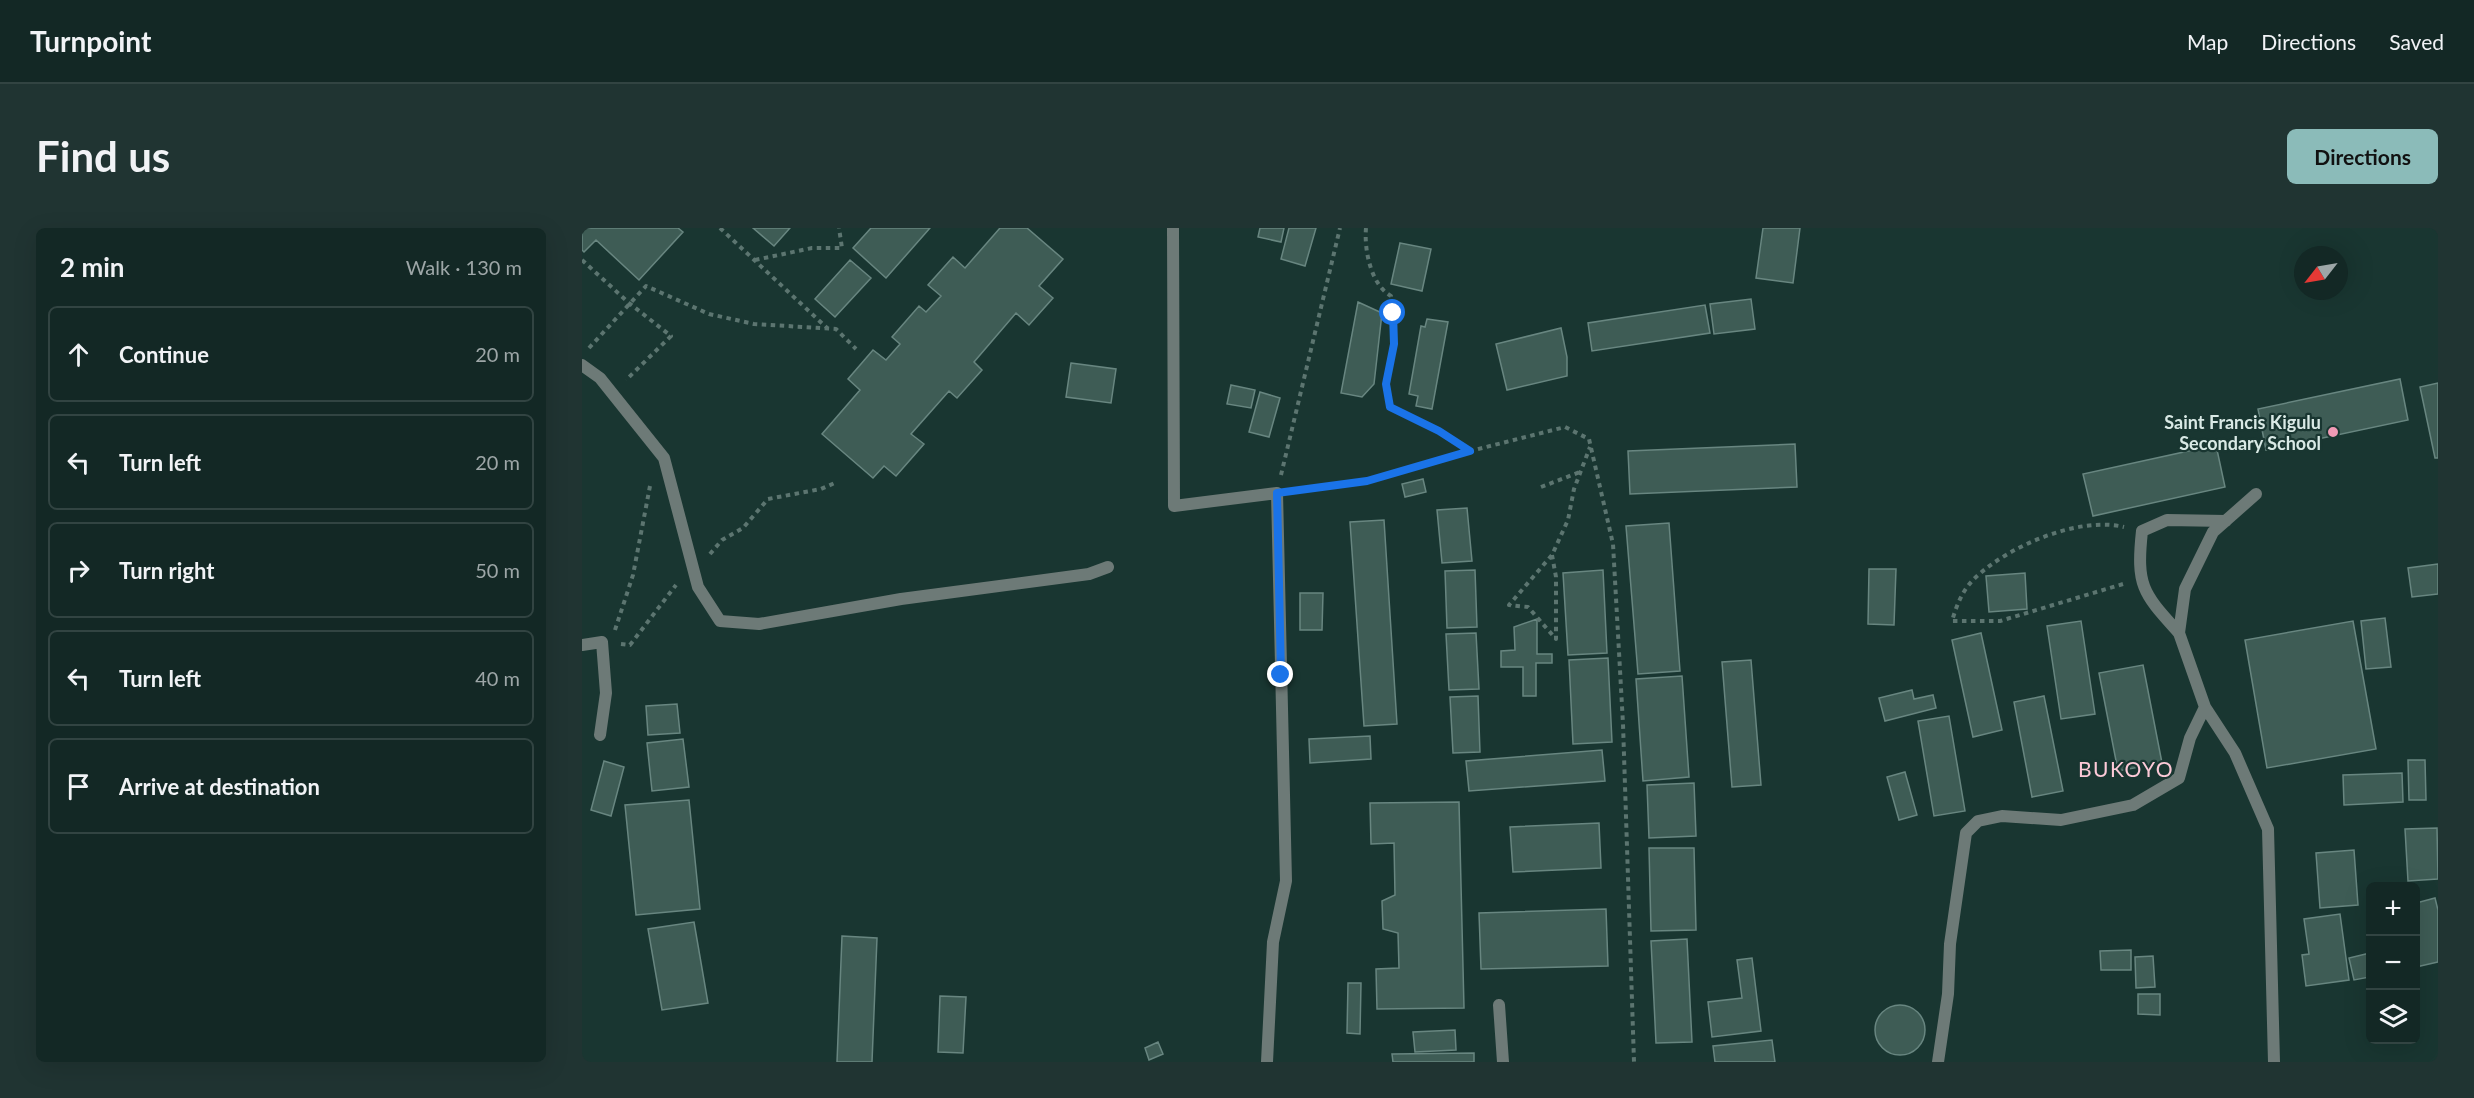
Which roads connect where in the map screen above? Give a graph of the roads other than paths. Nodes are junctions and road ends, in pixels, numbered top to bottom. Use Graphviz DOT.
graph roads {
  1 [pos="1173,228"];
  2 [pos="582,365"];
  3 [pos="2256,494"];
  4 [pos="2226,520"];
  5 [pos="1108,567"];
  6 [pos="2179,633"];
  7 [pos="582,645"];
  8 [pos="2205,707"];
  9 [pos="600,735"];
  10 [pos="1499,1005"];
  11 [pos="1267,1062"];
  12 [pos="1503,1062"];
  13 [pos="1938,1062"];
  14 [pos="2274,1062"];
  1 -- 11 [label="street"];
  2 -- 5 [label="street"];
  3 -- 4 [label="street"];
  4 -- 6 [label="street"];
  4 -- 6 [label="street"];
  6 -- 8 [label="street"];
  7 -- 9 [label="street"];
  8 -- 13 [label="street"];
  8 -- 14 [label="street"];
  10 -- 12 [label="street"];
}
